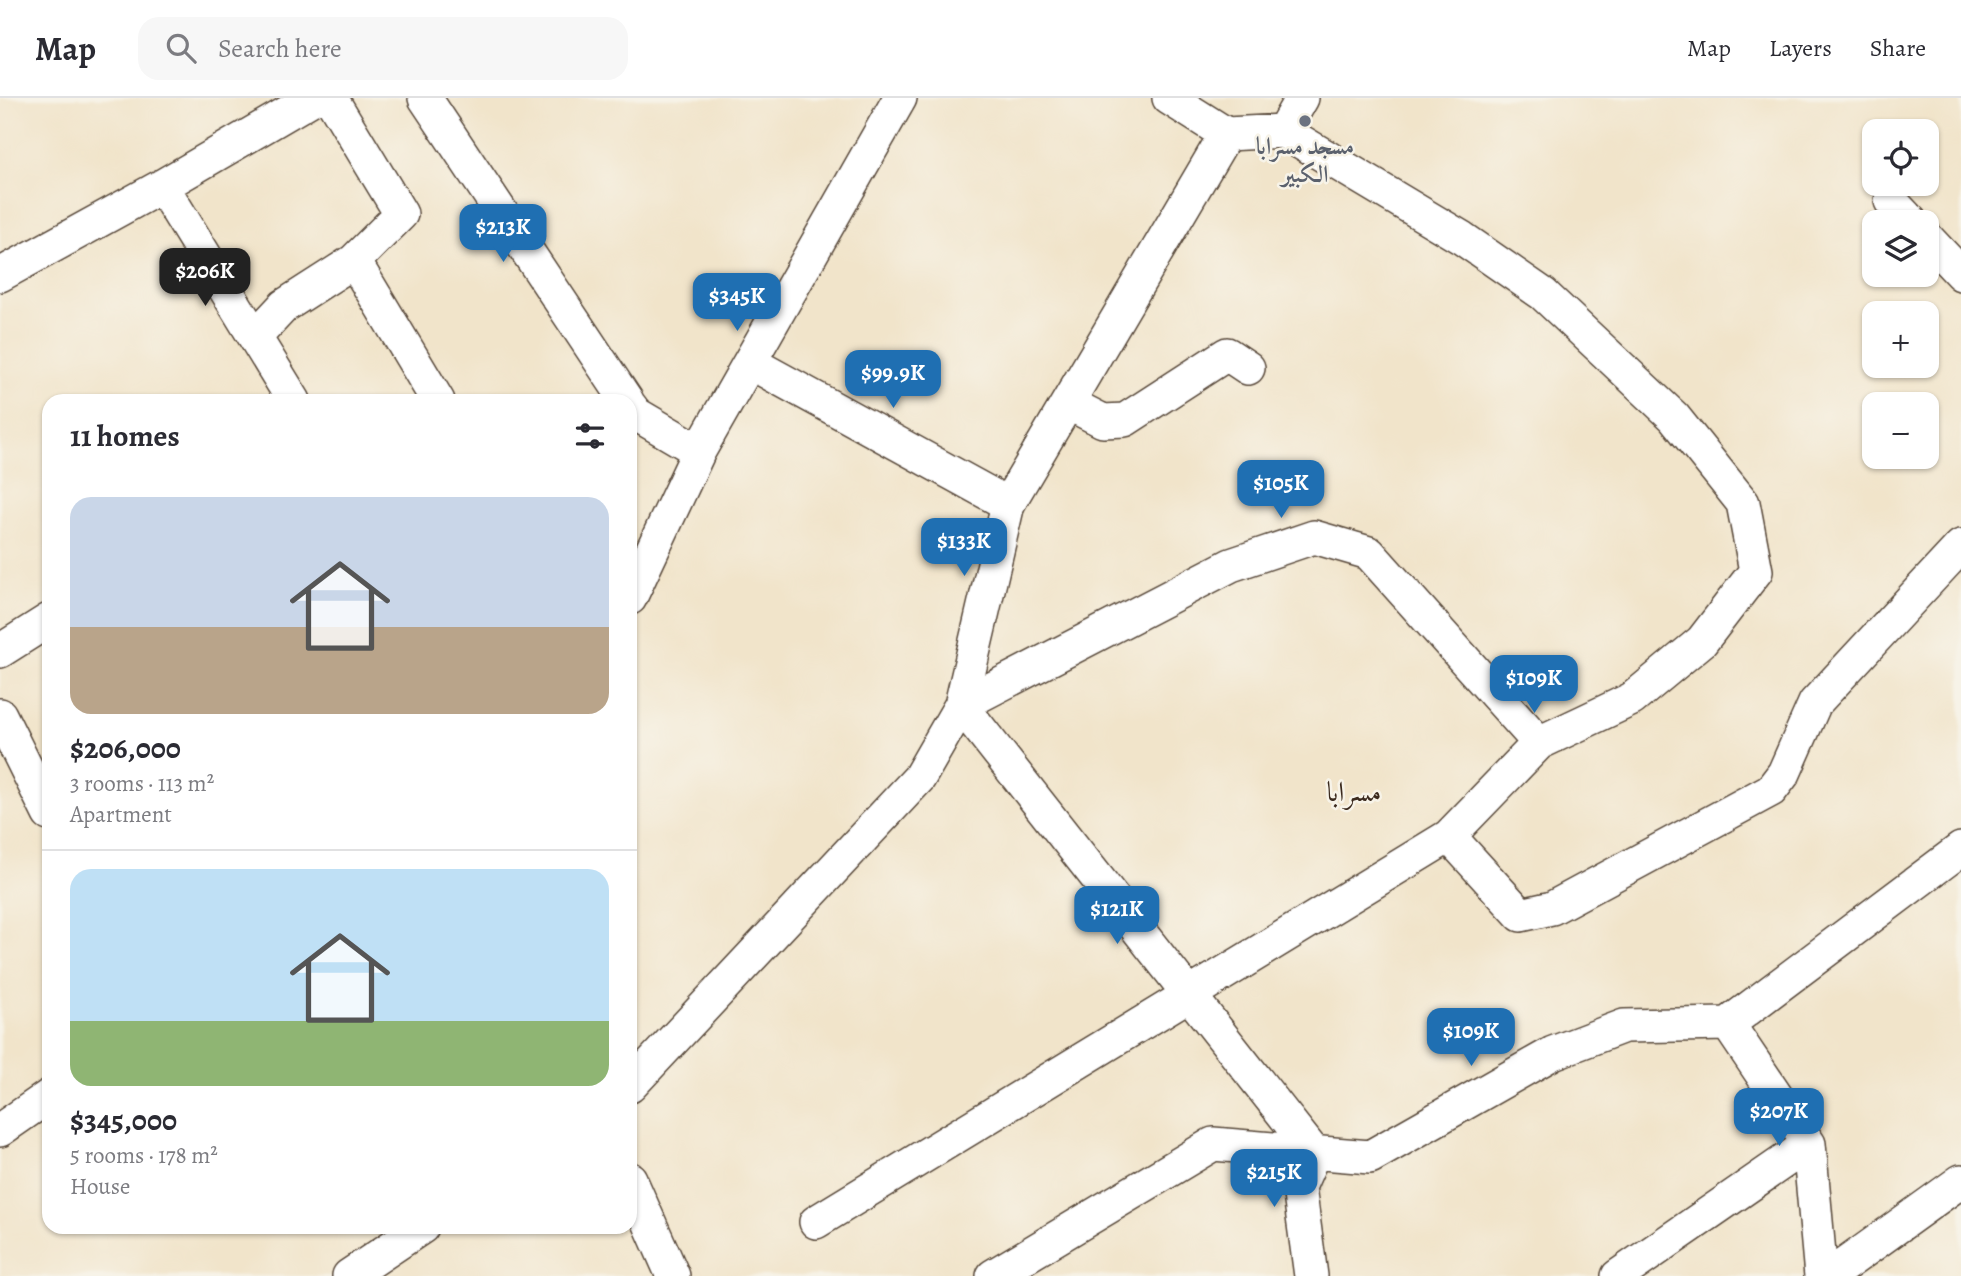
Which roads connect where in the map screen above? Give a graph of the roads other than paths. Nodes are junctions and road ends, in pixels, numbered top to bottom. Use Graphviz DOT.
graph roads {
  1 [pos="313,98"];
  2 [pos="331,98"];
  3 [pos="425,98"];
  4 [pos="900,98"];
  5 [pos="1169,98"];
  6 [pos="1302,98"];
  7 [pos="1283,131"];
  8 [pos="1226,134"];
  9 [pos="162,186"];
  10 [pos="1939,251"];
  11 [pos="354,261"];
  12 [pos="1961,274"];
  13 [pos="0,275"];
  14 [pos="255,337"];
  15 [pos="751,363"];
  16 [pos="1248,368"];
  17 [pos="290,394"];
  18 [pos="434,394"];
  19 [pos="622,394"];
  20 [pos="1068,403"];
  21 [pos="637,415"];
  22 [pos="699,451"];
  23 [pos="1008,504"];
  24 [pos="1961,546"];
  25 [pos="637,583"];
  26 [pos="42,624"];
  27 [pos="0,651"];
  28 [pos="961,705"];
  29 [pos="0,715"];
  30 [pos="1539,743"];
  31 [pos="42,800"];
  32 [pos="1449,836"];
  33 [pos="1961,849"];
  34 [pos="1190,995"];
  35 [pos="1728,1024"];
  36 [pos="637,1073"];
  37 [pos="42,1101"];
  38 [pos="0,1130"];
  39 [pos="1809,1144"];
  40 [pos="1314,1153"];
  41 [pos="1961,1181"];
  42 [pos="637,1195"];
  43 [pos="816,1222"];
  44 [pos="412,1234"];
  45 [pos="349,1276"];
  46 [pos="673,1276"];
  47 [pos="993,1276"];
  48 [pos="1311,1276"];
  49 [pos="1618,1276"];
  50 [pos="1821,1276"];
  51 [pos="1829,1276"];
  1 -- 9 [label="street"];
  2 -- 11 [label="street"];
  3 -- 19 [label="street"];
  4 -- 15 [label="street"];
  5 -- 8 [label="street"];
  6 -- 7 [label="street"];
  7 -- 8 [label="street"];
  7 -- 30 [label="street"];
  8 -- 20 [label="street"];
  9 -- 13 [label="street"];
  9 -- 14 [label="street"];
  10 -- 12 [label="street"];
  11 -- 14 [label="street"];
  11 -- 18 [label="street"];
  14 -- 17 [label="street"];
  15 -- 22 [label="street"];
  15 -- 23 [label="street"];
  16 -- 20 [label="street"];
  20 -- 23 [label="street"];
  21 -- 22 [label="street"];
  22 -- 25 [label="street"];
  23 -- 28 [label="street"];
  24 -- 32 [label="street"];
  26 -- 27 [label="street"];
  28 -- 30 [label="street"];
  28 -- 34 [label="street"];
  28 -- 36 [label="street"];
  29 -- 31 [label="street"];
  30 -- 32 [label="street"];
  32 -- 34 [label="street"];
  33 -- 35 [label="street"];
  34 -- 40 [label="street"];
  34 -- 43 [label="street"];
  35 -- 39 [label="street"];
  35 -- 40 [label="street"];
  37 -- 38 [label="street"];
  39 -- 49 [label="street"];
  39 -- 50 [label="street"];
  40 -- 47 [label="street"];
  40 -- 48 [label="street"];
  41 -- 51 [label="street"];
  42 -- 46 [label="street"];
  44 -- 45 [label="street"];
}
